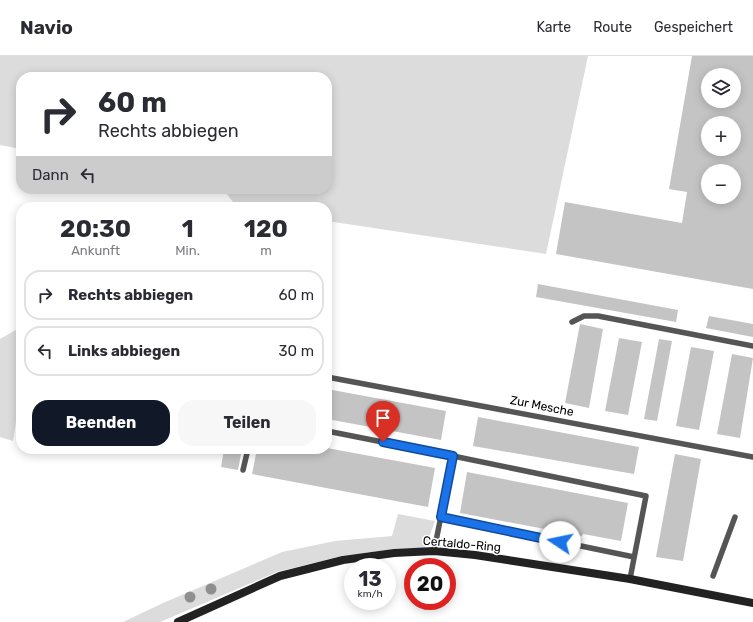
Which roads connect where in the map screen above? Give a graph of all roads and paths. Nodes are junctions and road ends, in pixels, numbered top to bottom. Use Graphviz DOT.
graph roads {
  1 [pos="572,322"];
  2 [pos="753,346"];
  3 [pos="332,378"];
  4 [pos="332,432"];
  5 [pos="247,454"];
  6 [pos="453,456"];
  7 [pos="753,457"];
  8 [pos="243,470"];
  9 [pos="441,517"];
  10 [pos="735,517"];
  11 [pos="434,551"];
  12 [pos="634,557"];
  13 [pos="713,576"];
  14 [pos="630,579"];
  15 [pos="753,603"];
  16 [pos="178,622"];
  1 -- 2 [label="lane"];
  3 -- 7 [label="lane, Zur Mesche"];
  4 -- 6 [label="lane"];
  5 -- 8 [label="lane"];
  6 -- 9 [label="lane"];
  6 -- 12 [label="lane"];
  9 -- 11 [label="lane"];
  9 -- 12 [label="lane"];
  10 -- 13 [label="lane"];
  11 -- 14 [label="main road, Certaldo-Ring"];
  11 -- 16 [label="main road, Certaldo-Ring"];
  12 -- 14 [label="lane"];
  14 -- 15 [label="main road, Certaldo-Ring"];
}
